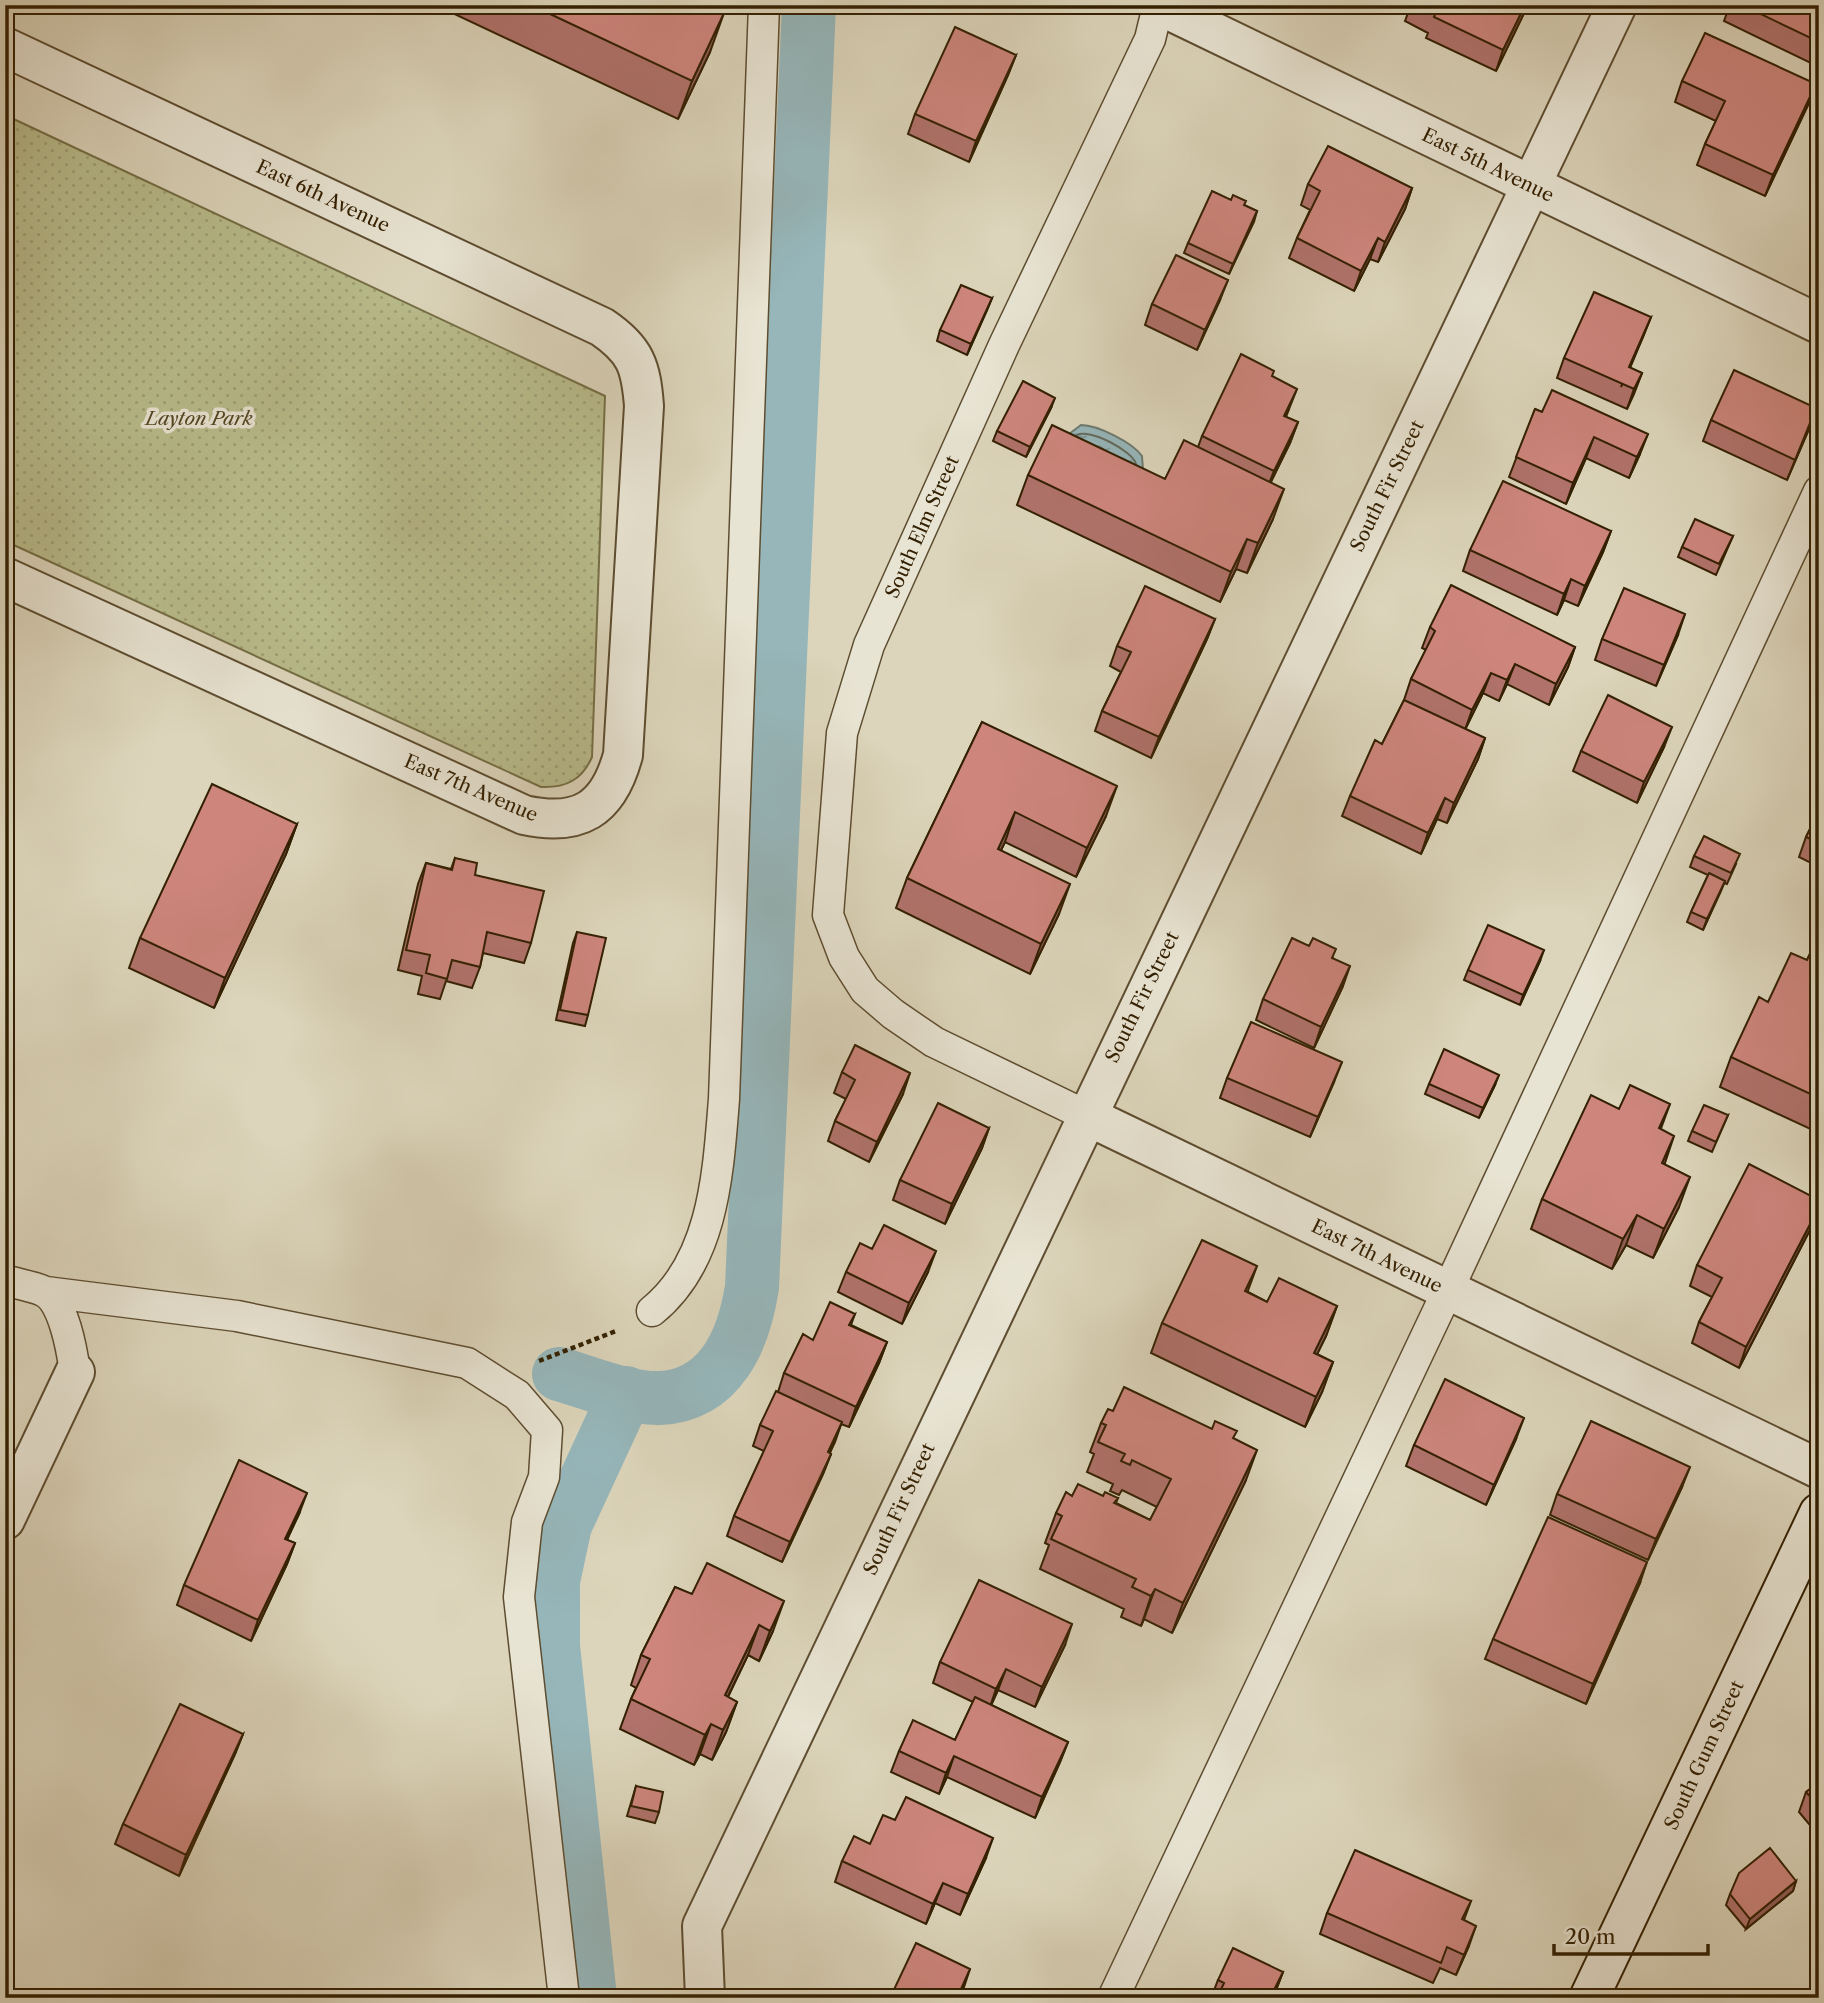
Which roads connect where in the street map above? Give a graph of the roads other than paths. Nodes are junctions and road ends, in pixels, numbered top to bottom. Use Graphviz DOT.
graph roads {
  1 [pos="764,5"];
  2 [pos="1617,5"];
  3 [pos="1158,6"];
  4 [pos="5,47"];
  5 [pos="1531,186"];
  6 [pos="1819,324"];
  7 [pos="633,355"];
  8 [pos="1819,491"];
  9 [pos="5,577"];
  10 [pos="934,1042"];
  11 [pos="1085,1115"];
  12 [pos="5,1280"];
  13 [pos="1448,1290"];
  14 [pos="46,1292"];
  15 [pos="652,1311"];
  16 [pos="75,1372"];
  17 [pos="1819,1469"];
  18 [pos="1819,1513"];
  19 [pos="5,1520"];
  20 [pos="564,1998"];
  21 [pos="705,1998"];
  22 [pos="1113,1998"];
  23 [pos="1589,1998"];
  1 -- 15 [label="lane"];
  2 -- 5 [label="street, South Fir Street"];
  3 -- 5 [label="street, East 5th Avenue"];
  3 -- 10 [label="lane, South Elm Street"];
  4 -- 7 [label="street, East 6th Avenue"];
  5 -- 6 [label="street, East 5th Avenue"];
  5 -- 11 [label="street, South Fir Street"];
  7 -- 9 [label="street, East 7th Avenue"];
  8 -- 13 [label="lane"];
  10 -- 11 [label="lane, East 7th Avenue"];
  11 -- 13 [label="street, East 7th Avenue"];
  11 -- 21 [label="street, South Fir Street"];
  12 -- 14 [label="lane"];
  13 -- 17 [label="street, East 7th Avenue"];
  13 -- 22 [label="lane"];
  14 -- 16 [label="lane"];
  14 -- 20 [label="lane"];
  16 -- 19 [label="street"];
  18 -- 23 [label="street, South Gum Street"];
}
